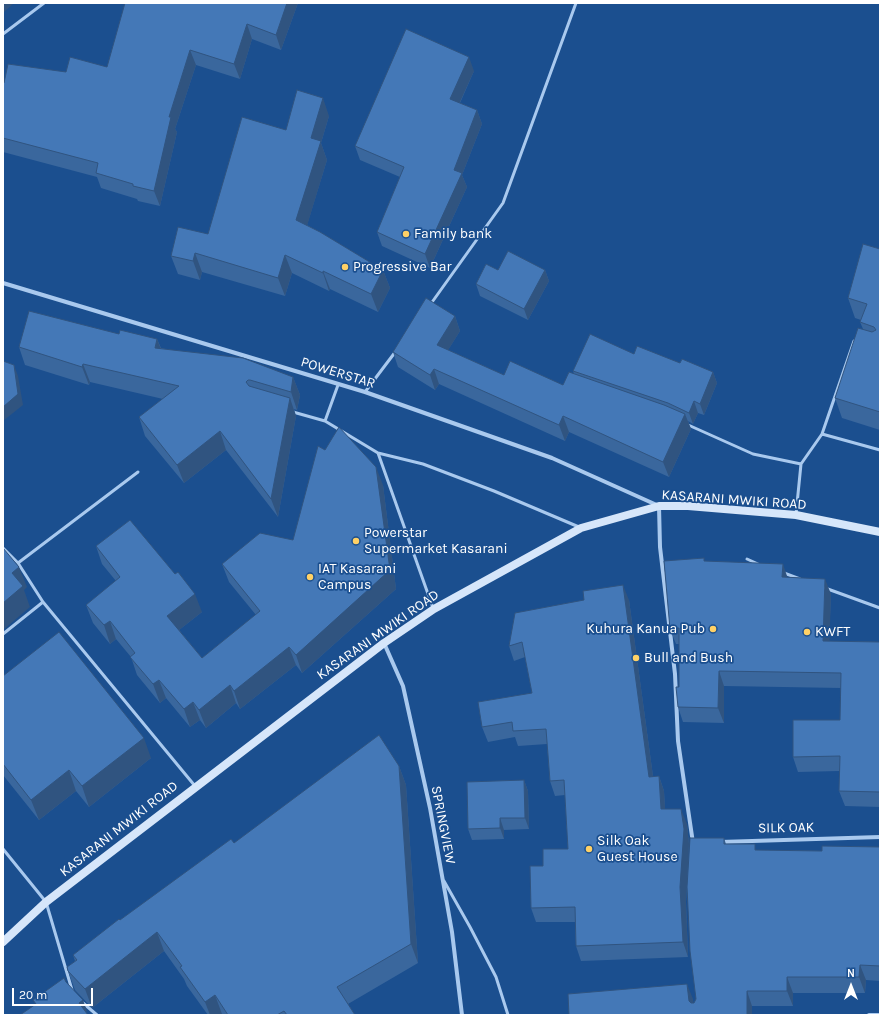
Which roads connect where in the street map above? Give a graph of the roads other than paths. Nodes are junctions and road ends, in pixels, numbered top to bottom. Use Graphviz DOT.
graph roads {
  1 [pos="44,3"];
  2 [pos="576,3"];
  3 [pos="3,34"];
  4 [pos="3,283"];
  5 [pos="425,311"];
  6 [pos="861,343"];
  7 [pos="397,348"];
  8 [pos="338,385"];
  9 [pos="365,392"];
  10 [pos="287,410"];
  11 [pos="325,421"];
  12 [pos="685,423"];
  13 [pos="822,434"];
  14 [pos="880,450"];
  15 [pos="378,453"];
  16 [pos="801,464"];
  17 [pos="138,472"];
  18 [pos="658,506"];
  19 [pos="796,515"];
  20 [pos="581,528"];
  21 [pos="880,532"];
  22 [pos="3,548"];
  23 [pos="747,559"];
  24 [pos="18,563"];
  25 [pos="762,565"];
  26 [pos="777,570"];
  27 [pos="806,581"];
  28 [pos="821,587"];
  29 [pos="43,602"];
  30 [pos="880,608"];
  31 [pos="434,610"];
  32 [pos="3,634"];
  33 [pos="384,643"];
  34 [pos="196,786"];
  35 [pos="880,837"];
  36 [pos="715,842"];
  37 [pos="693,844"];
  38 [pos="700,844"];
  39 [pos="3,849"];
  40 [pos="692,852"];
  41 [pos="442,878"];
  42 [pos="46,902"];
  43 [pos="4,939"];
  44 [pos="77,996"];
  45 [pos="81,1002"];
  46 [pos="97,1015"];
  47 [pos="462,1015"];
  48 [pos="508,1015"];
  49 [pos="869,1015"];
  50 [pos="880,1015"];
  1 -- 3 [label="lane"];
  2 -- 5 [label="lane"];
  4 -- 8 [label="street, POWERSTAR"];
  6 -- 13 [label="lane"];
  7 -- 9 [label="lane"];
  8 -- 9 [label="street, POWERSTAR"];
  8 -- 11 [label="lane"];
  9 -- 18 [label="street, POWERSTAR"];
  10 -- 11 [label="lane"];
  11 -- 15 [label="lane"];
  12 -- 16 [label="lane"];
  13 -- 14 [label="lane"];
  13 -- 16 [label="lane"];
  15 -- 20 [label="lane"];
  15 -- 31 [label="lane"];
  16 -- 19 [label="lane"];
  17 -- 24 [label="lane"];
  18 -- 19 [label="main road, KASARANI MWIKI ROAD"];
  18 -- 20 [label="main road, KASARANI MWIKI ROAD"];
  18 -- 37 [label="street"];
  19 -- 21 [label="main road, KASARANI MWIKI ROAD"];
  20 -- 31 [label="main road, KASARANI MWIKI ROAD"];
  22 -- 24 [label="lane"];
  23 -- 25 [label="lane"];
  24 -- 29 [label="lane"];
  26 -- 27 [label="lane"];
  28 -- 30 [label="lane"];
  29 -- 32 [label="lane"];
  29 -- 34 [label="lane"];
  31 -- 33 [label="main road, KASARANI MWIKI ROAD"];
  33 -- 34 [label="main road, KASARANI MWIKI ROAD"];
  33 -- 41 [label="street, SPRINGVIEW"];
  34 -- 42 [label="main road, KASARANI MWIKI ROAD"];
  35 -- 36 [label="street, SILK OAK"];
  37 -- 38 [label="street"];
  37 -- 40 [label="street"];
  39 -- 42 [label="lane"];
  41 -- 47 [label="street, SPRINGVIEW"];
  41 -- 48 [label="lane"];
  42 -- 43 [label="main road, KASARANI MWIKI ROAD"];
  42 -- 44 [label="lane"];
  45 -- 46 [label="lane"];
  49 -- 50 [label="street"];
}
